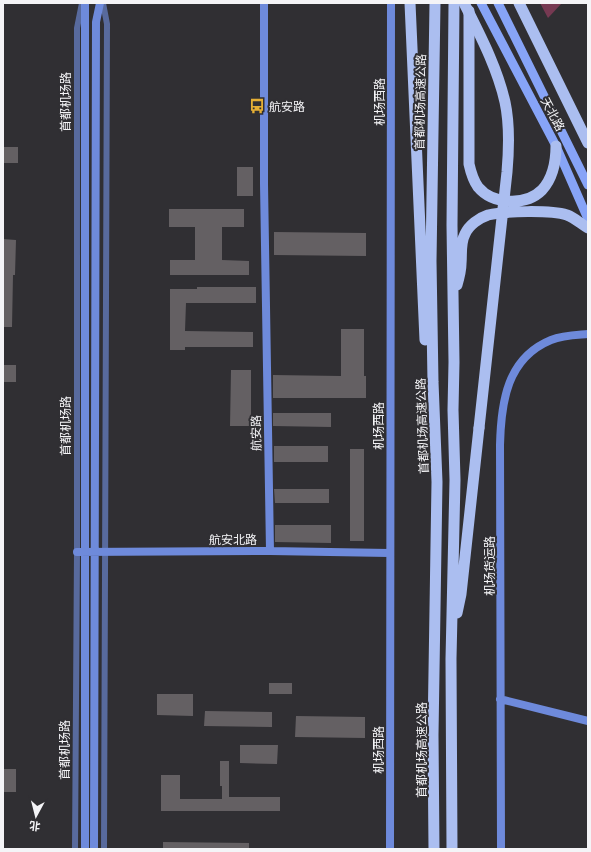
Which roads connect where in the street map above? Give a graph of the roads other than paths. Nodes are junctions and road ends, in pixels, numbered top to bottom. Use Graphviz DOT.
graph roads {
  1 [pos="83,3"];
  2 [pos="101,3"];
  3 [pos="264,3"];
  4 [pos="391,3"];
  5 [pos="410,3"];
  6 [pos="435,3"];
  7 [pos="454,3"];
  8 [pos="464,3"];
  9 [pos="469,3"];
  10 [pos="481,3"];
  11 [pos="498,3"];
  12 [pos="519,3"];
  13 [pos="588,143"];
  14 [pos="556,146"];
  15 [pos="588,185"];
  16 [pos="588,219"];
  17 [pos="588,228"];
  18 [pos="453,305"];
  19 [pos="588,334"];
  20 [pos="437,482"];
  21 [pos="94,551"];
  22 [pos="105,551"];
  23 [pos="270,551"];
  24 [pos="81,552"];
  25 [pos="389,553"];
  26 [pos="451,659"];
  27 [pos="500,699"];
  28 [pos="588,721"];
  29 [pos="75,849"];
  30 [pos="85,849"];
  31 [pos="94,849"];
  32 [pos="104,849"];
  33 [pos="390,849"];
  34 [pos="434,849"];
  35 [pos="452,849"];
  36 [pos="501,849"];
  1 -- 24 [label="street, 首都机场路"];
  2 -- 21 [label="street"];
  2 -- 22 [label="street"];
  3 -- 23 [label="street, 航安路"];
  4 -- 25 [label="street, 机场西路"];
  5 -- 20 [label="highway"];
  6 -- 20 [label="highway, 首都机场高速公路"];
  7 -- 18 [label="highway"];
  8 -- 26 [label="highway, bridge"];
  9 -- 14 [label="highway"];
  10 -- 14 [label="main road, 天北路"];
  11 -- 15 [label="main road, 天北路"];
  12 -- 13 [label="highway"];
  14 -- 16 [label="main road, 天北路"];
  17 -- 18 [label="highway"];
  18 -- 26 [label="highway"];
  19 -- 27 [label="street, 机场货运路"];
  20 -- 34 [label="highway, 首都机场高速公路"];
  21 -- 22 [label="street, 航安北路"];
  21 -- 24 [label="street, 航安北路"];
  21 -- 31 [label="street"];
  22 -- 23 [label="street, 航安北路"];
  22 -- 32 [label="street"];
  23 -- 25 [label="street, 航安北路"];
  24 -- 29 [label="street, 首都机场路"];
  24 -- 30 [label="street, 首都机场路"];
  25 -- 33 [label="street, 机场西路"];
  26 -- 35 [label="highway"];
  27 -- 28 [label="street"];
  27 -- 36 [label="street, 机场货运路"];
}
